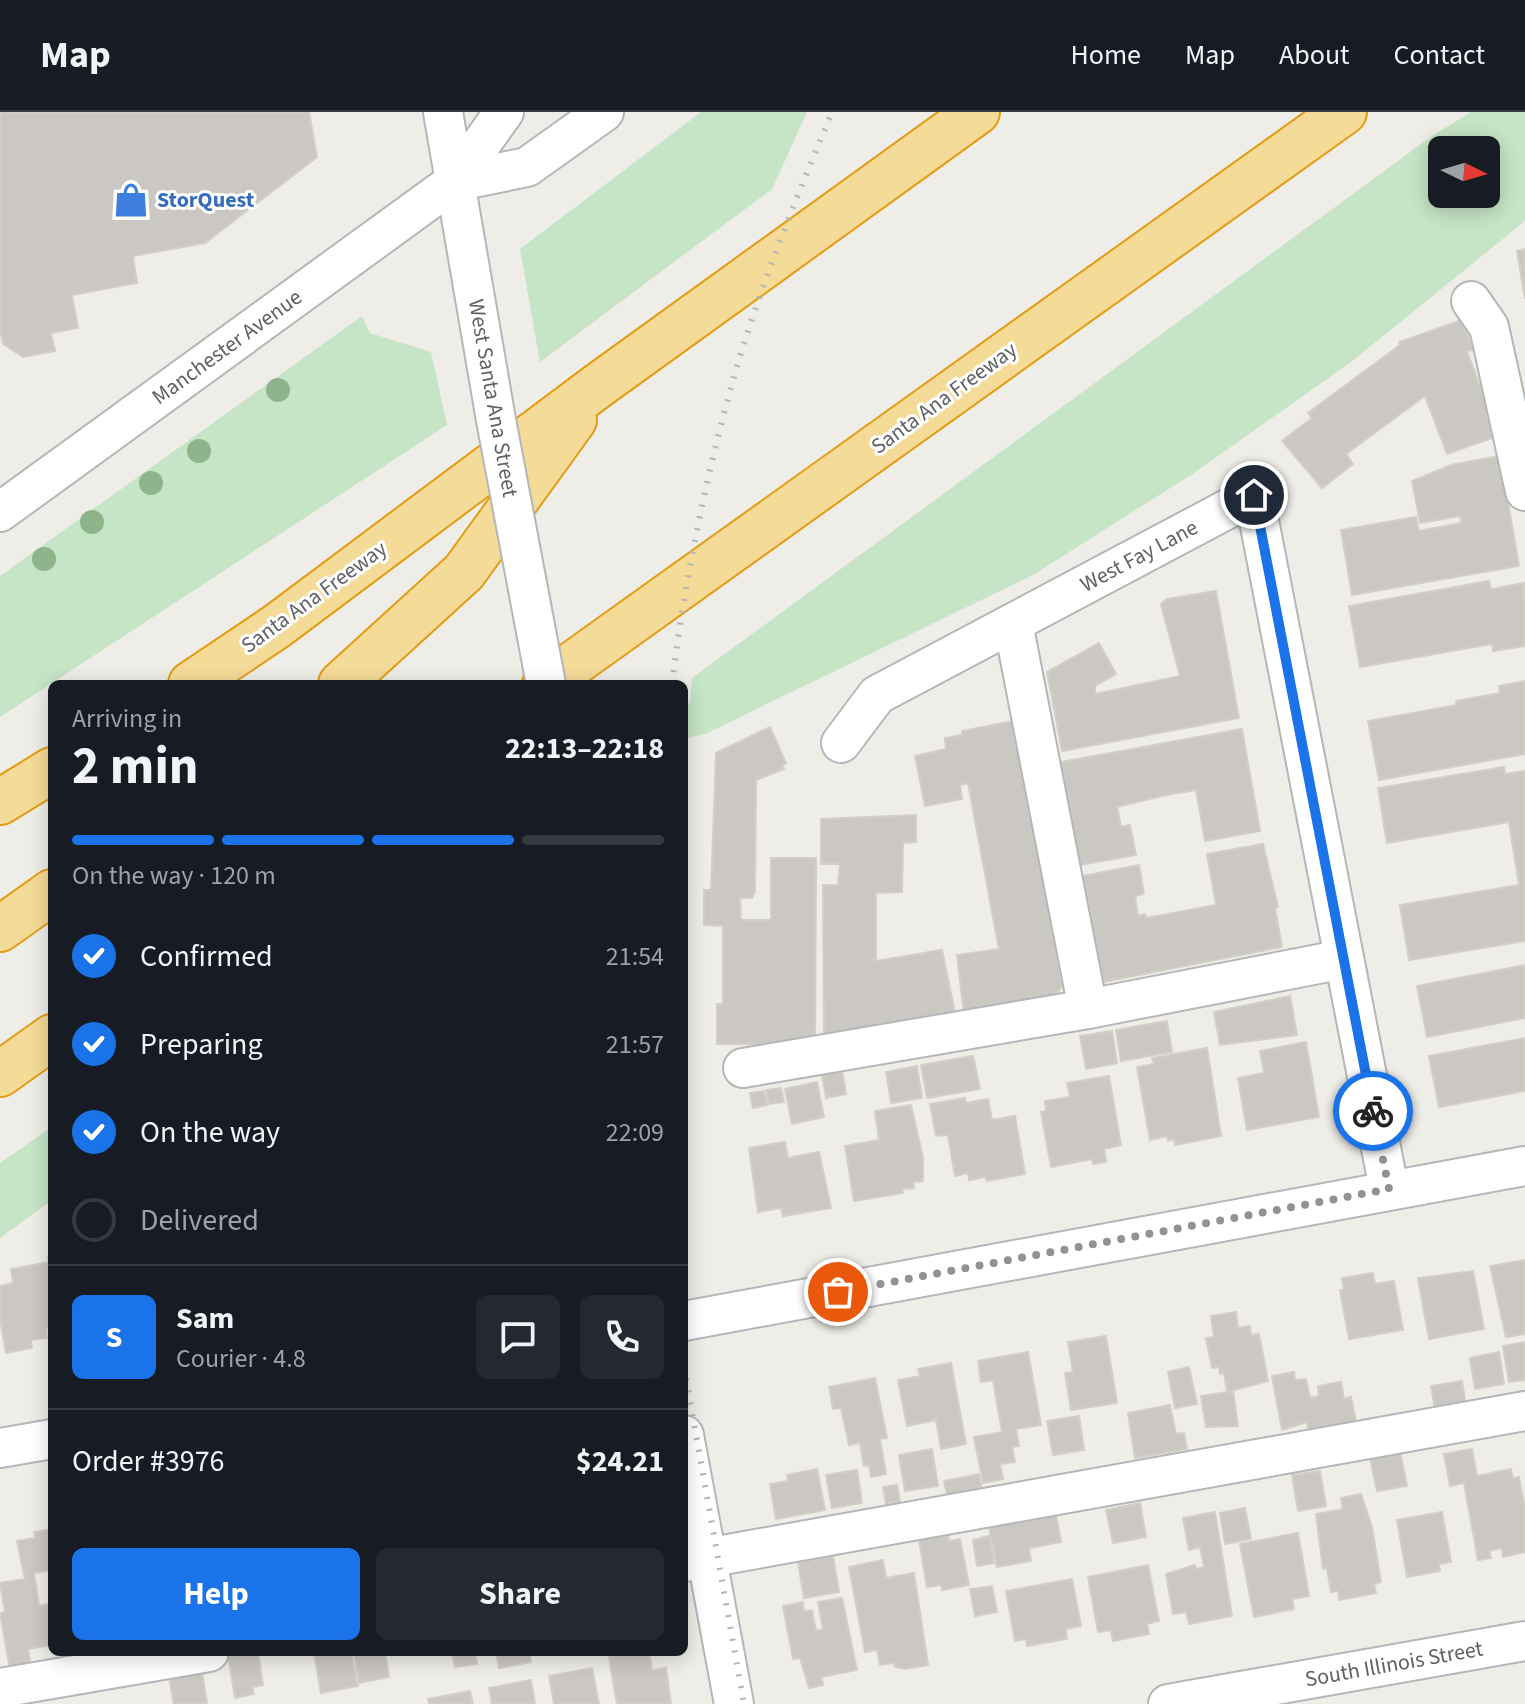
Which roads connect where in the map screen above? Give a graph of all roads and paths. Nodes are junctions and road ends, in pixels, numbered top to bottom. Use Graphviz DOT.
graph roads {
  1 [pos="443,112"];
  2 [pos="504,112"];
  3 [pos="604,112"];
  4 [pos="977,112"];
  5 [pos="1344,112"];
  6 [pos="454,182"];
  7 [pos="1471,301"];
  8 [pos="599,385"];
  9 [pos="1525,491"];
  10 [pos="0,512"];
  11 [pos="1013,623"];
  12 [pos="197,680"];
  13 [pos="345,680"];
  14 [pos="544,680"];
  15 [pos="551,680"];
  16 [pos="841,743"];
  17 [pos="48,772"];
  18 [pos="0,802"];
  19 [pos="48,895"];
  20 [pos="0,929"];
  21 [pos="1344,959"];
  22 [pos="1088,1009"];
  23 [pos="48,1040"];
  24 [pos="743,1068"];
  25 [pos="0,1074"];
  26 [pos="1525,1166"];
  27 [pos="1389,1189"];
  28 [pos="688,1320"];
  29 [pos="1525,1411"];
  30 [pos="48,1440"];
  31 [pos="0,1448"];
  32 [pos="688,1480"];
  33 [pos="695,1560"];
  34 [pos="1525,1641"];
  35 [pos="186,1656"];
  36 [pos="0,1688"];
  37 [pos="734,1704"];
  38 [pos="1168,1704"];
  1 -- 6 [label="street, West Santa Ana Street"];
  2 -- 6 [label="street, Manchester Avenue"];
  3 -- 6 [label="street, Manchester Avenue"];
  4 -- 8 [label="highway, Santa Ana Freeway"];
  5 -- 15 [label="highway, Santa Ana Freeway"];
  6 -- 10 [label="street, Manchester Avenue"];
  6 -- 14 [label="street, West Santa Ana Street, bridge"];
  7 -- 9 [label="street"];
  8 -- 12 [label="highway, Santa Ana Freeway"];
  8 -- 13 [label="highway"];
  11 -- 16 [label="street, West Fay Lane"];
  11 -- 21 [label="street, West Fay Lane"];
  11 -- 22 [label="street"];
  17 -- 18 [label="highway"];
  19 -- 20 [label="highway"];
  21 -- 22 [label="street"];
  21 -- 27 [label="street, West Fay Lane"];
  22 -- 24 [label="street"];
  23 -- 25 [label="highway"];
  26 -- 27 [label="street"];
  27 -- 28 [label="street"];
  29 -- 33 [label="street"];
  30 -- 31 [label="street"];
  32 -- 33 [label="street"];
  33 -- 37 [label="street"];
  34 -- 38 [label="street, South Illinois Street"];
  35 -- 36 [label="street"];
}
